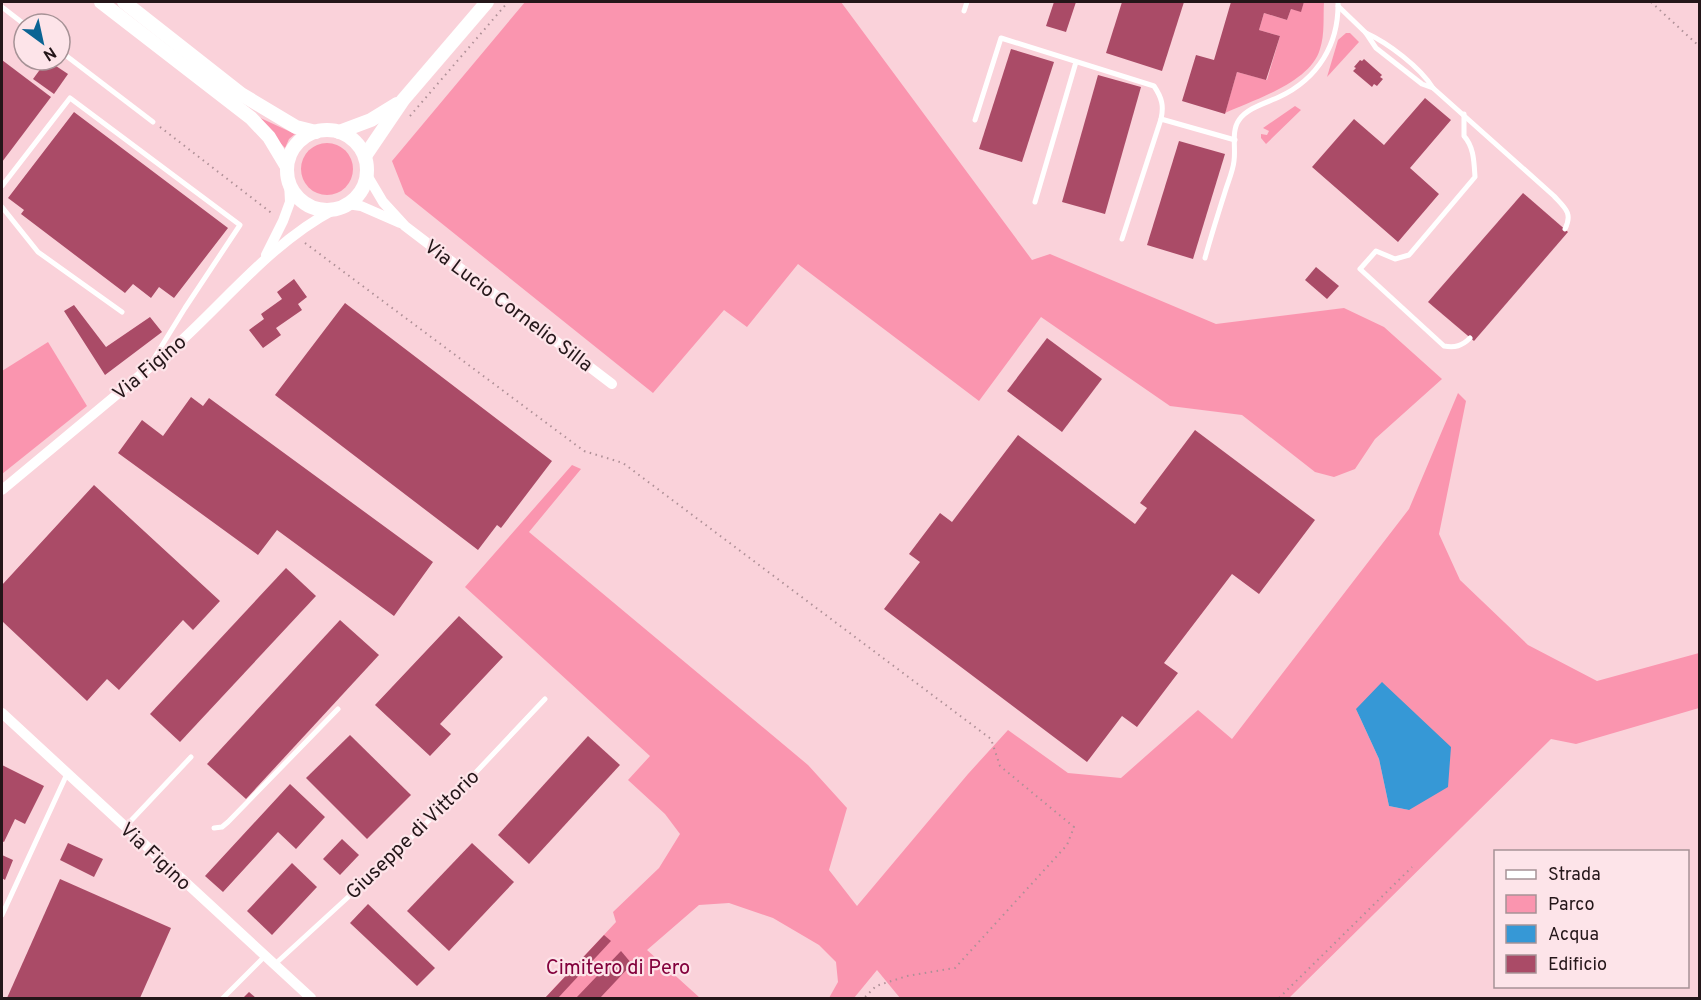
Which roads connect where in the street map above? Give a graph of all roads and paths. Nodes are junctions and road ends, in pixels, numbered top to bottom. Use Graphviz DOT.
graph roads {
  1 [pos="100,2"];
  2 [pos="124,2"];
  3 [pos="487,2"];
  4 [pos="508,2"];
  5 [pos="967,2"];
  6 [pos="1651,2"];
  7 [pos="1338,4"];
  8 [pos="964,11"];
  9 [pos="1366,33"];
  10 [pos="1700,47"];
  11 [pos="72,60"];
  12 [pos="1076,62"];
  13 [pos="1433,88"];
  14 [pos="404,100"];
  15 [pos="1464,114"];
  16 [pos="975,120"];
  17 [pos="1161,120"];
  18 [pos="153,122"];
  19 [pos="404,124"];
  20 [pos="316,132"];
  21 [pos="339,132"];
  22 [pos="1235,140"];
  23 [pos="365,156"];
  24 [pos="287,167"];
  25 [pos="367,175"];
  26 [pos="289,182"];
  27 [pos="2,186"];
  28 [pos="1035,202"];
  29 [pos="2,207"];
  30 [pos="341,207"];
  31 [pos="283,221"];
  32 [pos="405,226"];
  33 [pos="1565,229"];
  34 [pos="296,234"];
  35 [pos="1122,239"];
  36 [pos="1205,258"];
  37 [pos="263,261"];
  38 [pos="122,312"];
  39 [pos="1470,338"];
  40 [pos="148,368"];
  41 [pos="612,384"];
  42 [pos="2,490"];
  43 [pos="544,699"];
  44 [pos="338,709"];
  45 [pos="2,713"];
  46 [pos="191,757"];
  47 [pos="67,774"];
  48 [pos="125,827"];
  49 [pos="214,828"];
  50 [pos="1412,867"];
  51 [pos="2,915"];
  52 [pos="265,956"];
  53 [pos="274,965"];
  54 [pos="223,999"];
  55 [pos="310,999"];
  56 [pos="864,999"];
  57 [pos="1279,999"];
  1 -- 24 [label="street"];
  2 -- 20 [label="street"];
  3 -- 14 [label="street"];
  4 -- 19 [label="path"];
  5 -- 8 [label="lane"];
  6 -- 10 [label="path"];
  7 -- 9 [label="lane"];
  7 -- 22 [label="lane"];
  9 -- 13 [label="lane"];
  9 -- 13 [label="lane"];
  11 -- 18 [label="lane"];
  12 -- 16 [label="lane"];
  12 -- 17 [label="lane"];
  12 -- 28 [label="lane"];
  13 -- 15 [label="lane"];
  14 -- 21 [label="street"];
  14 -- 23 [label="street"];
  15 -- 33 [label="lane"];
  15 -- 39 [label="lane"];
  17 -- 22 [label="lane"];
  17 -- 35 [label="lane"];
  18 -- 31 [label="path"];
  20 -- 21 [label="street"];
  20 -- 24 [label="street"];
  21 -- 23 [label="street"];
  22 -- 36 [label="lane"];
  23 -- 25 [label="street, Via Lucio Cornelio Silla"];
  24 -- 26 [label="street"];
  25 -- 30 [label="street"];
  25 -- 32 [label="street, Via Lucio Cornelio Silla"];
  26 -- 30 [label="street, Via Lucio Cornelio Silla"];
  26 -- 31 [label="street, Via Figino"];
  27 -- 40 [label="lane"];
  29 -- 38 [label="lane"];
  30 -- 32 [label="street, Via Lucio Cornelio Silla"];
  30 -- 34 [label="street, Via Figino"];
  31 -- 37 [label="street, Via Figino"];
  32 -- 41 [label="street, Via Lucio Cornelio Silla"];
  34 -- 37 [label="street, Via Figino"];
  34 -- 56 [label="path"];
  37 -- 40 [label="street, Via Figino"];
  40 -- 42 [label="street, Via Figino"];
  43 -- 53 [label="lane, Giuseppe di Vittorio"];
  44 -- 49 [label="lane"];
  45 -- 47 [label="street, Via Figino"];
  46 -- 48 [label="lane"];
  47 -- 48 [label="street, Via Figino"];
  47 -- 51 [label="lane"];
  48 -- 52 [label="street, Via Figino"];
  50 -- 57 [label="path"];
  52 -- 53 [label="street, Via Figino"];
  52 -- 54 [label="lane"];
  53 -- 55 [label="street, Via Figino"];
}
